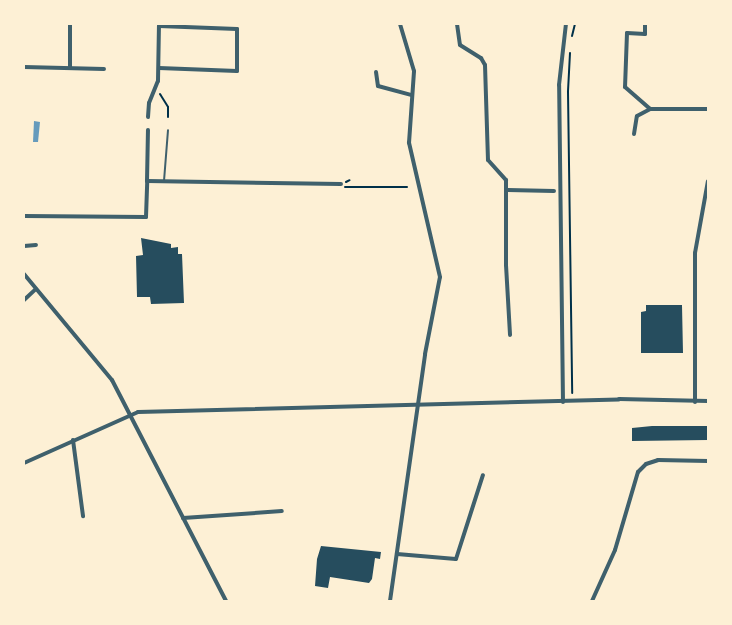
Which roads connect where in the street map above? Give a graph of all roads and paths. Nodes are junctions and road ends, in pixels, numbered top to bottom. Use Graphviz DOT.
graph roads {
  1 [pos="70,24"];
  2 [pos="400,24"];
  3 [pos="457,24"];
  4 [pos="566,24"];
  5 [pos="574,24"];
  6 [pos="645,24"];
  7 [pos="159,25"];
  8 [pos="571,41"];
  9 [pos="570,50"];
  10 [pos="24,67"];
  11 [pos="70,68"];
  12 [pos="159,68"];
  13 [pos="104,69"];
  14 [pos="376,72"];
  15 [pos="157,87"];
  16 [pos="412,95"];
  17 [pos="650,109"];
  18 [pos="708,109"];
  19 [pos="148,117"];
  20 [pos="168,117"];
  21 [pos="148,130"];
  22 [pos="168,130"];
  23 [pos="634,134"];
  24 [pos="147,181"];
  25 [pos="708,181"];
  26 [pos="164,182"];
  27 [pos="342,184"];
  28 [pos="408,187"];
  29 [pos="507,190"];
  30 [pos="554,191"];
  31 [pos="24,216"];
  32 [pos="36,245"];
  33 [pos="24,246"];
  34 [pos="24,274"];
  35 [pos="36,289"];
  36 [pos="24,300"];
  37 [pos="510,335"];
  38 [pos="572,393"];
  39 [pos="708,401"];
  40 [pos="563,402"];
  41 [pos="695,402"];
  42 [pos="418,404"];
  43 [pos="130,413"];
  44 [pos="73,440"];
  45 [pos="708,461"];
  46 [pos="24,463"];
  47 [pos="483,475"];
  48 [pos="282,511"];
  49 [pos="83,516"];
  50 [pos="183,518"];
  51 [pos="397,554"];
  52 [pos="226,601"];
  53 [pos="390,601"];
  54 [pos="592,601"];
  1 -- 11 [label="street"];
  2 -- 16 [label="street"];
  3 -- 29 [label="street"];
  4 -- 40 [label="street"];
  5 -- 8 [label="path"];
  6 -- 17 [label="street"];
  7 -- 12 [label="street"];
  7 -- 12 [label="street"];
  9 -- 38 [label="path"];
  10 -- 11 [label="street"];
  11 -- 13 [label="street"];
  12 -- 15 [label="street"];
  14 -- 16 [label="street"];
  15 -- 19 [label="street"];
  15 -- 20 [label="path"];
  16 -- 42 [label="street"];
  17 -- 18 [label="street"];
  17 -- 23 [label="street"];
  21 -- 24 [label="street"];
  22 -- 26 [label="lane"];
  24 -- 26 [label="street"];
  24 -- 31 [label="street"];
  25 -- 41 [label="street"];
  26 -- 27 [label="street"];
  27 -- 28 [label="path"];
  29 -- 30 [label="street"];
  29 -- 37 [label="street"];
  32 -- 33 [label="street"];
  34 -- 35 [label="street"];
  35 -- 36 [label="street"];
  35 -- 43 [label="street"];
  39 -- 41 [label="street"];
  40 -- 41 [label="street"];
  40 -- 42 [label="street"];
  42 -- 43 [label="street"];
  42 -- 51 [label="street"];
  43 -- 44 [label="street"];
  43 -- 50 [label="street"];
  44 -- 46 [label="street"];
  44 -- 49 [label="street"];
  45 -- 54 [label="street"];
  47 -- 51 [label="street"];
  48 -- 50 [label="street"];
  50 -- 52 [label="street"];
  51 -- 53 [label="street"];
}
